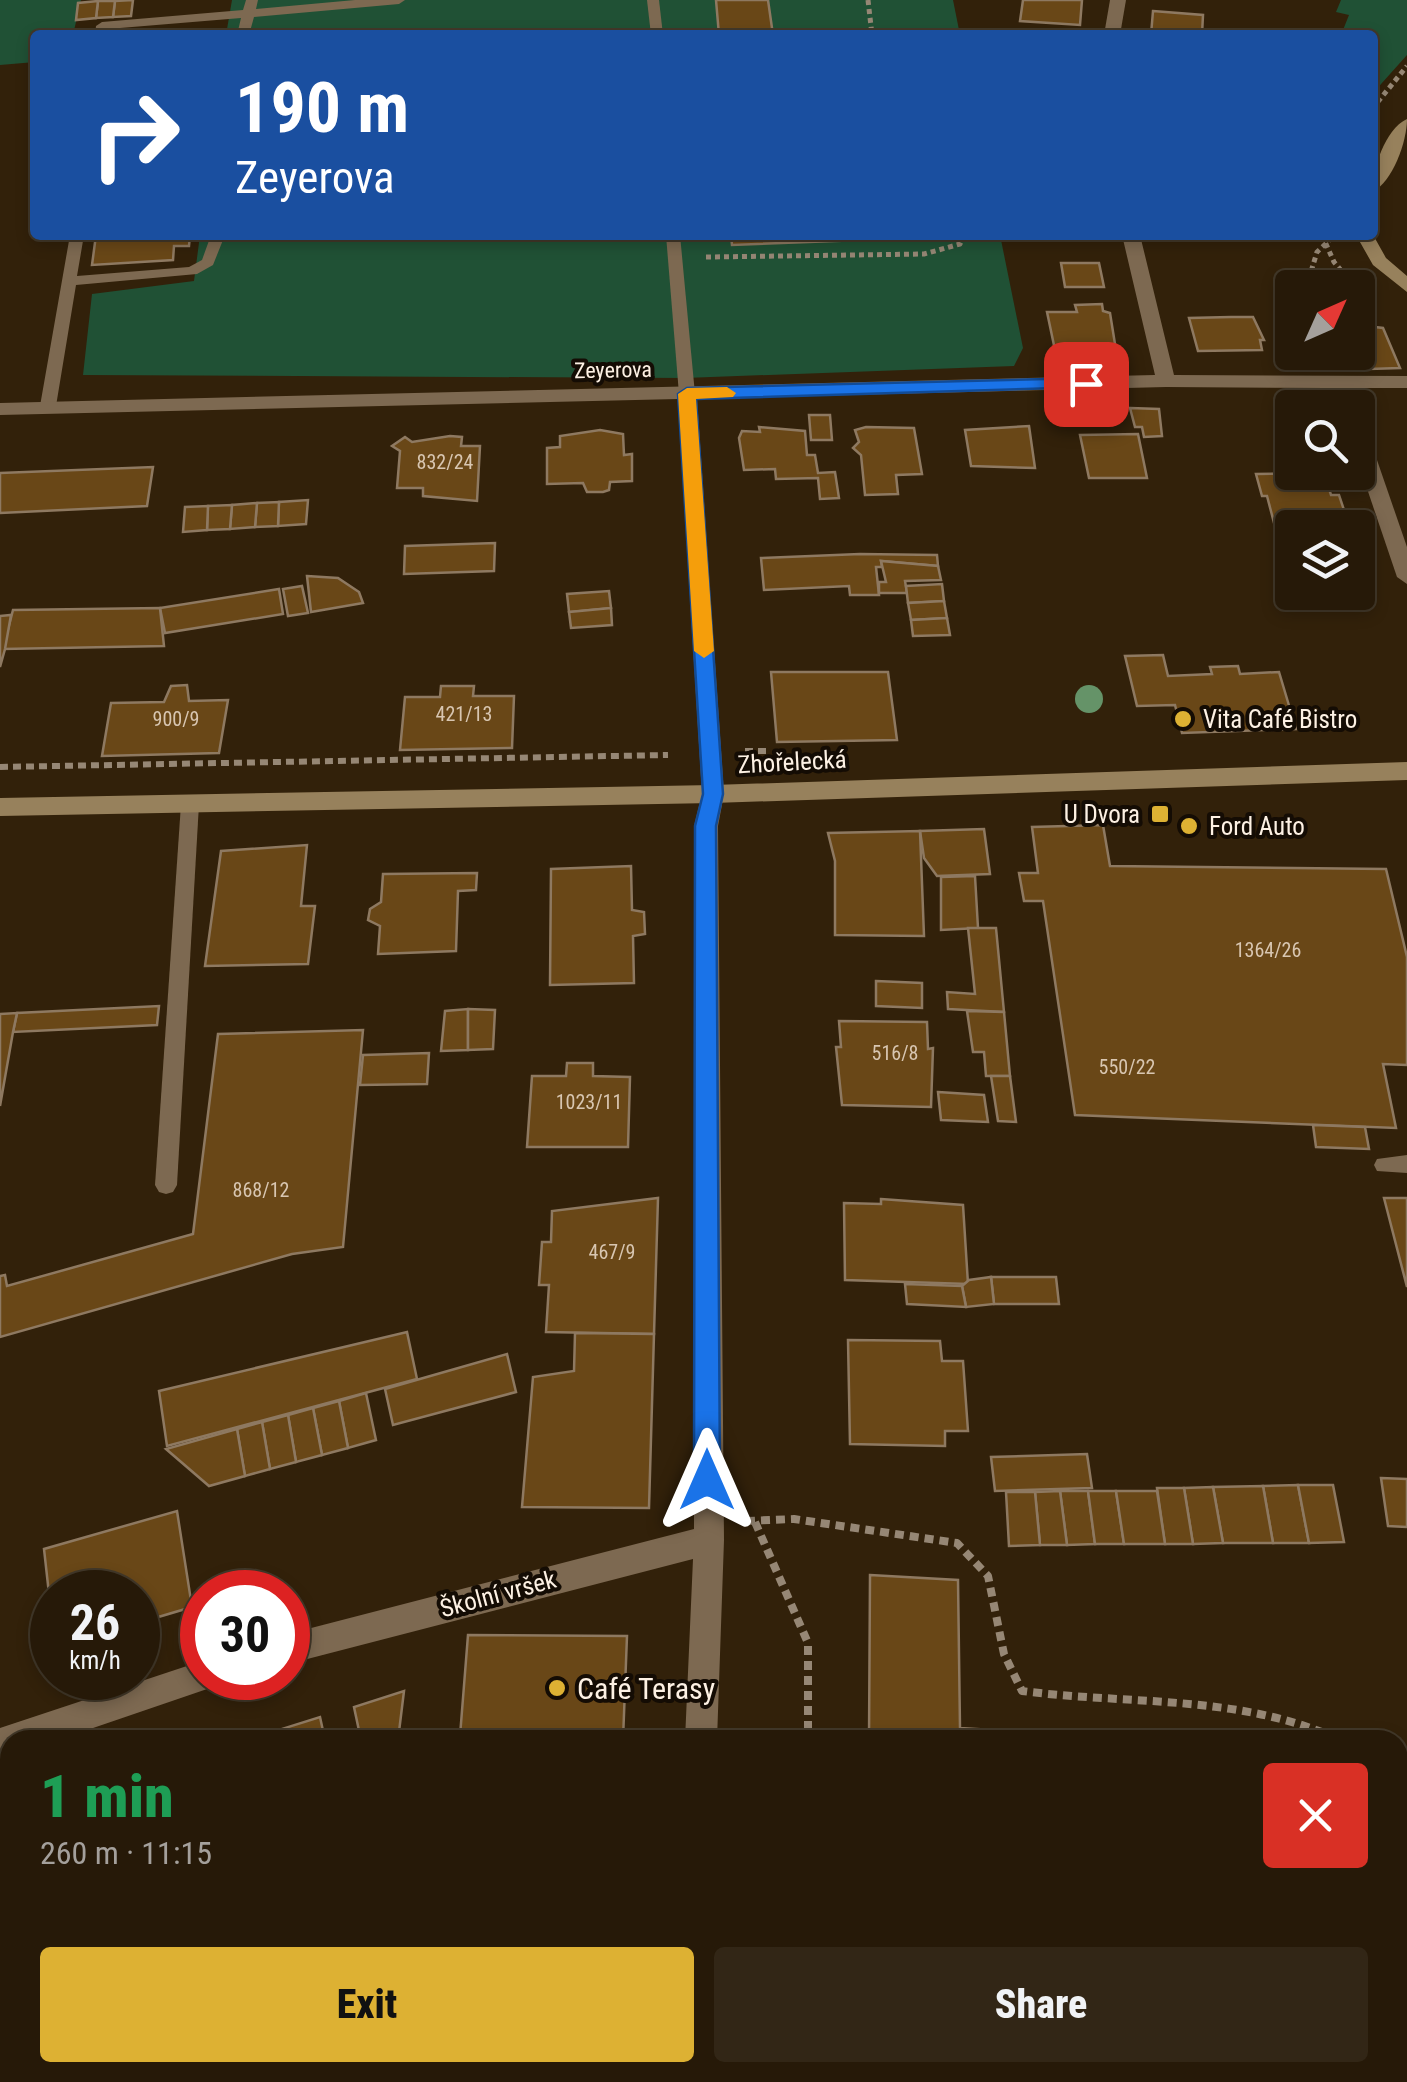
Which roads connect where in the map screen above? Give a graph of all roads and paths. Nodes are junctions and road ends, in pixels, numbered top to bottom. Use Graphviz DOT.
graph roads {
  1 [pos="252,0"];
  2 [pos="398,0"];
  3 [pos="653,0"];
  4 [pos="868,0"];
  5 [pos="1118,0"];
  6 [pos="246,15"];
  7 [pos="102,30"];
  8 [pos="244,30"];
  9 [pos="656,30"];
  10 [pos="871,30"];
  11 [pos="1113,30"];
  12 [pos="1407,66"];
  13 [pos="1378,102"];
  14 [pos="1407,124"];
  15 [pos="1378,176"];
  16 [pos="76,240"];
  17 [pos="216,240"];
  18 [pos="674,240"];
  19 [pos="962,240"];
  20 [pos="1132,240"];
  21 [pos="1323,240"];
  22 [pos="1328,240"];
  23 [pos="1368,240"];
  24 [pos="1323,243"];
  25 [pos="675,258"];
  26 [pos="1313,270"];
  27 [pos="1344,270"];
  28 [pos="72,282"];
  29 [pos="1407,286"];
  30 [pos="1166,382"];
  31 [pos="1335,382"];
  32 [pos="1407,382"];
  33 [pos="1338,390"];
  34 [pos="687,394"];
  35 [pos="48,406"];
  36 [pos="0,409"];
  37 [pos="1375,484"];
  38 [pos="1407,577"];
  39 [pos="768,751"];
  40 [pos="740,752"];
  41 [pos="668,754"];
  42 [pos="0,767"];
  43 [pos="1407,771"];
  44 [pos="713,794"];
  45 [pos="190,804"];
  46 [pos="0,808"];
  47 [pos="1407,1164"];
  48 [pos="1384,1165"];
  49 [pos="166,1185"];
  50 [pos="756,1522"];
  51 [pos="708,1529"];
  52 [pos="310,1643"];
  53 [pos="180,1683"];
  54 [pos="34,1730"];
  55 [pos="701,1730"];
  56 [pos="808,1730"];
  57 [pos="1317,1730"];
  1 -- 6 [label="lane"];
  2 -- 6 [label="lane"];
  3 -- 9 [label="lane"];
  4 -- 10 [label="path"];
  5 -- 11 [label="street"];
  6 -- 7 [label="lane"];
  6 -- 8 [label="lane"];
  12 -- 13 [label="path"];
  14 -- 15 [label="main road"];
  16 -- 28 [label="lane"];
  17 -- 28 [label="lane"];
  18 -- 25 [label="lane"];
  19 -- 25 [label="path"];
  20 -- 30 [label="street"];
  21 -- 24 [label="path"];
  22 -- 24 [label="path"];
  23 -- 29 [label="main road"];
  24 -- 26 [label="path"];
  24 -- 27 [label="path"];
  25 -- 34 [label="lane"];
  28 -- 35 [label="lane"];
  30 -- 31 [label="street, Zeyerova"];
  30 -- 34 [label="street, Zeyerova"];
  31 -- 32 [label="street, Zeyerova"];
  31 -- 33 [label="street"];
  34 -- 35 [label="street, Zeyerova"];
  34 -- 44 [label="street"];
  35 -- 36 [label="street, Zeyerova"];
  37 -- 38 [label="street"];
  39 -- 40 [label="path"];
  41 -- 42 [label="path"];
  43 -- 44 [label="main road, Zhořelecká"];
  44 -- 45 [label="main road, Zhořelecká"];
  44 -- 51 [label="street"];
  45 -- 46 [label="main road, Zhořelecká"];
  45 -- 49 [label="lane"];
  47 -- 48 [label="lane"];
  50 -- 51 [label="path"];
  50 -- 56 [label="path"];
  50 -- 57 [label="path"];
  51 -- 52 [label="street, Školní vršek"];
  51 -- 55 [label="street"];
  53 -- 54 [label="street"];
}
